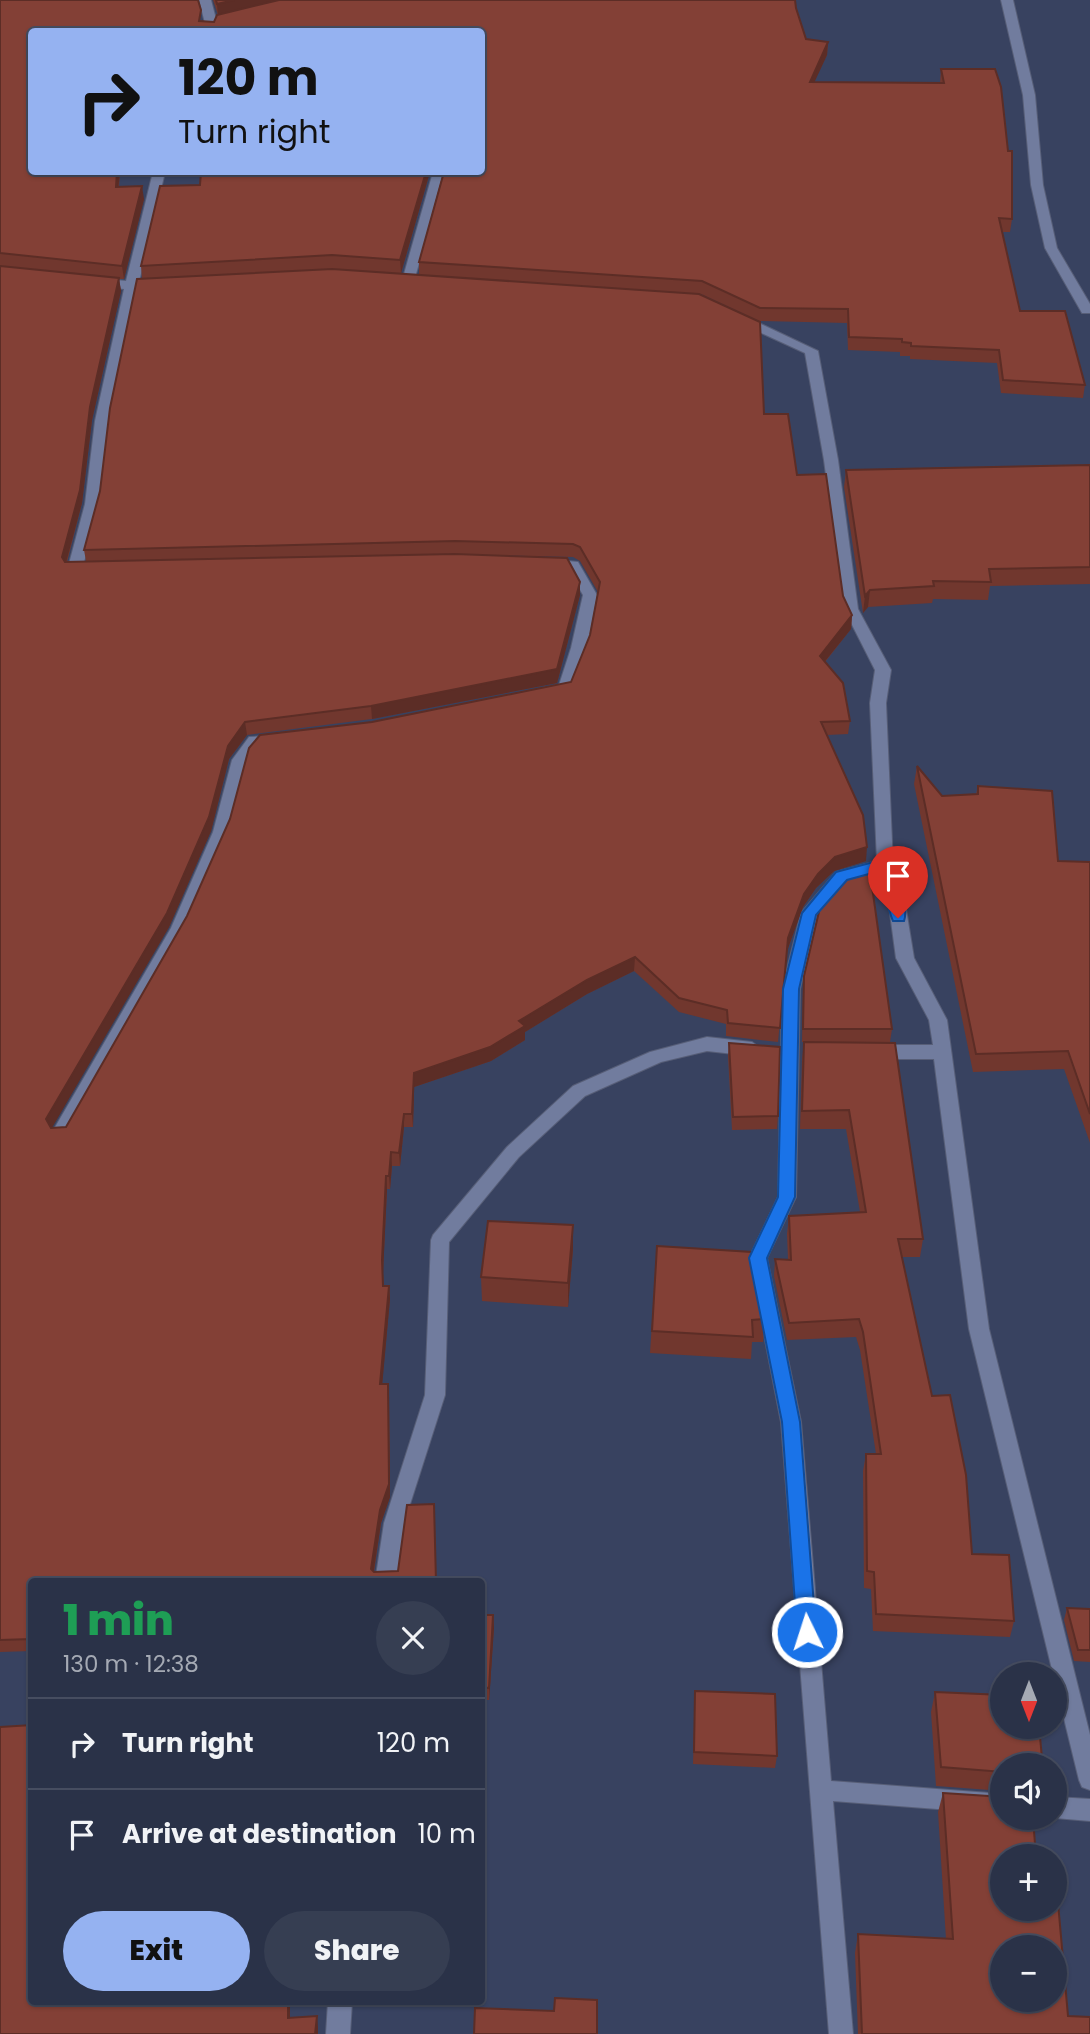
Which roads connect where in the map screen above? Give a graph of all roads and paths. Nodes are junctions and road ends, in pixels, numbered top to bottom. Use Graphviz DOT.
graph roads {
  1 [pos="205,0"];
  2 [pos="1007,0"];
  3 [pos="224,21"];
  4 [pos="209,27"];
  5 [pos="158,175"];
  6 [pos="438,175"];
  7 [pos="79,280"];
  8 [pos="409,281"];
  9 [pos="171,284"];
  10 [pos="131,286"];
  11 [pos="726,312"];
  12 [pos="1089,312"];
  13 [pos="534,564"];
  14 [pos="103,571"];
  15 [pos="526,697"];
  16 [pos="288,740"];
  17 [pos="885,864"];
  18 [pos="797,1051"];
  19 [pos="859,1051"];
  20 [pos="942,1052"];
  21 [pos="60,1134"];
  22 [pos="387,1578"];
  23 [pos="1090,1780"];
  24 [pos="819,1790"];
  25 [pos="990,1803"];
  26 [pos="1067,1808"];
  27 [pos="1090,1810"];
  28 [pos="340,2005"];
  29 [pos="338,2034"];
  30 [pos="841,2034"];
  1 -- 4 [label="street"];
  2 -- 12 [label="street"];
  3 -- 4 [label="street"];
  5 -- 10 [label="street"];
  6 -- 8 [label="street"];
  7 -- 10 [label="street"];
  9 -- 10 [label="street"];
  10 -- 14 [label="street"];
  11 -- 17 [label="street"];
  13 -- 15 [label="street"];
  16 -- 21 [label="street"];
  17 -- 18 [label="street"];
  17 -- 20 [label="street"];
  18 -- 22 [label="street"];
  18 -- 24 [label="street"];
  19 -- 20 [label="street"];
  20 -- 23 [label="street"];
  24 -- 25 [label="street"];
  24 -- 30 [label="street"];
  26 -- 27 [label="street"];
  28 -- 29 [label="street"];
}
